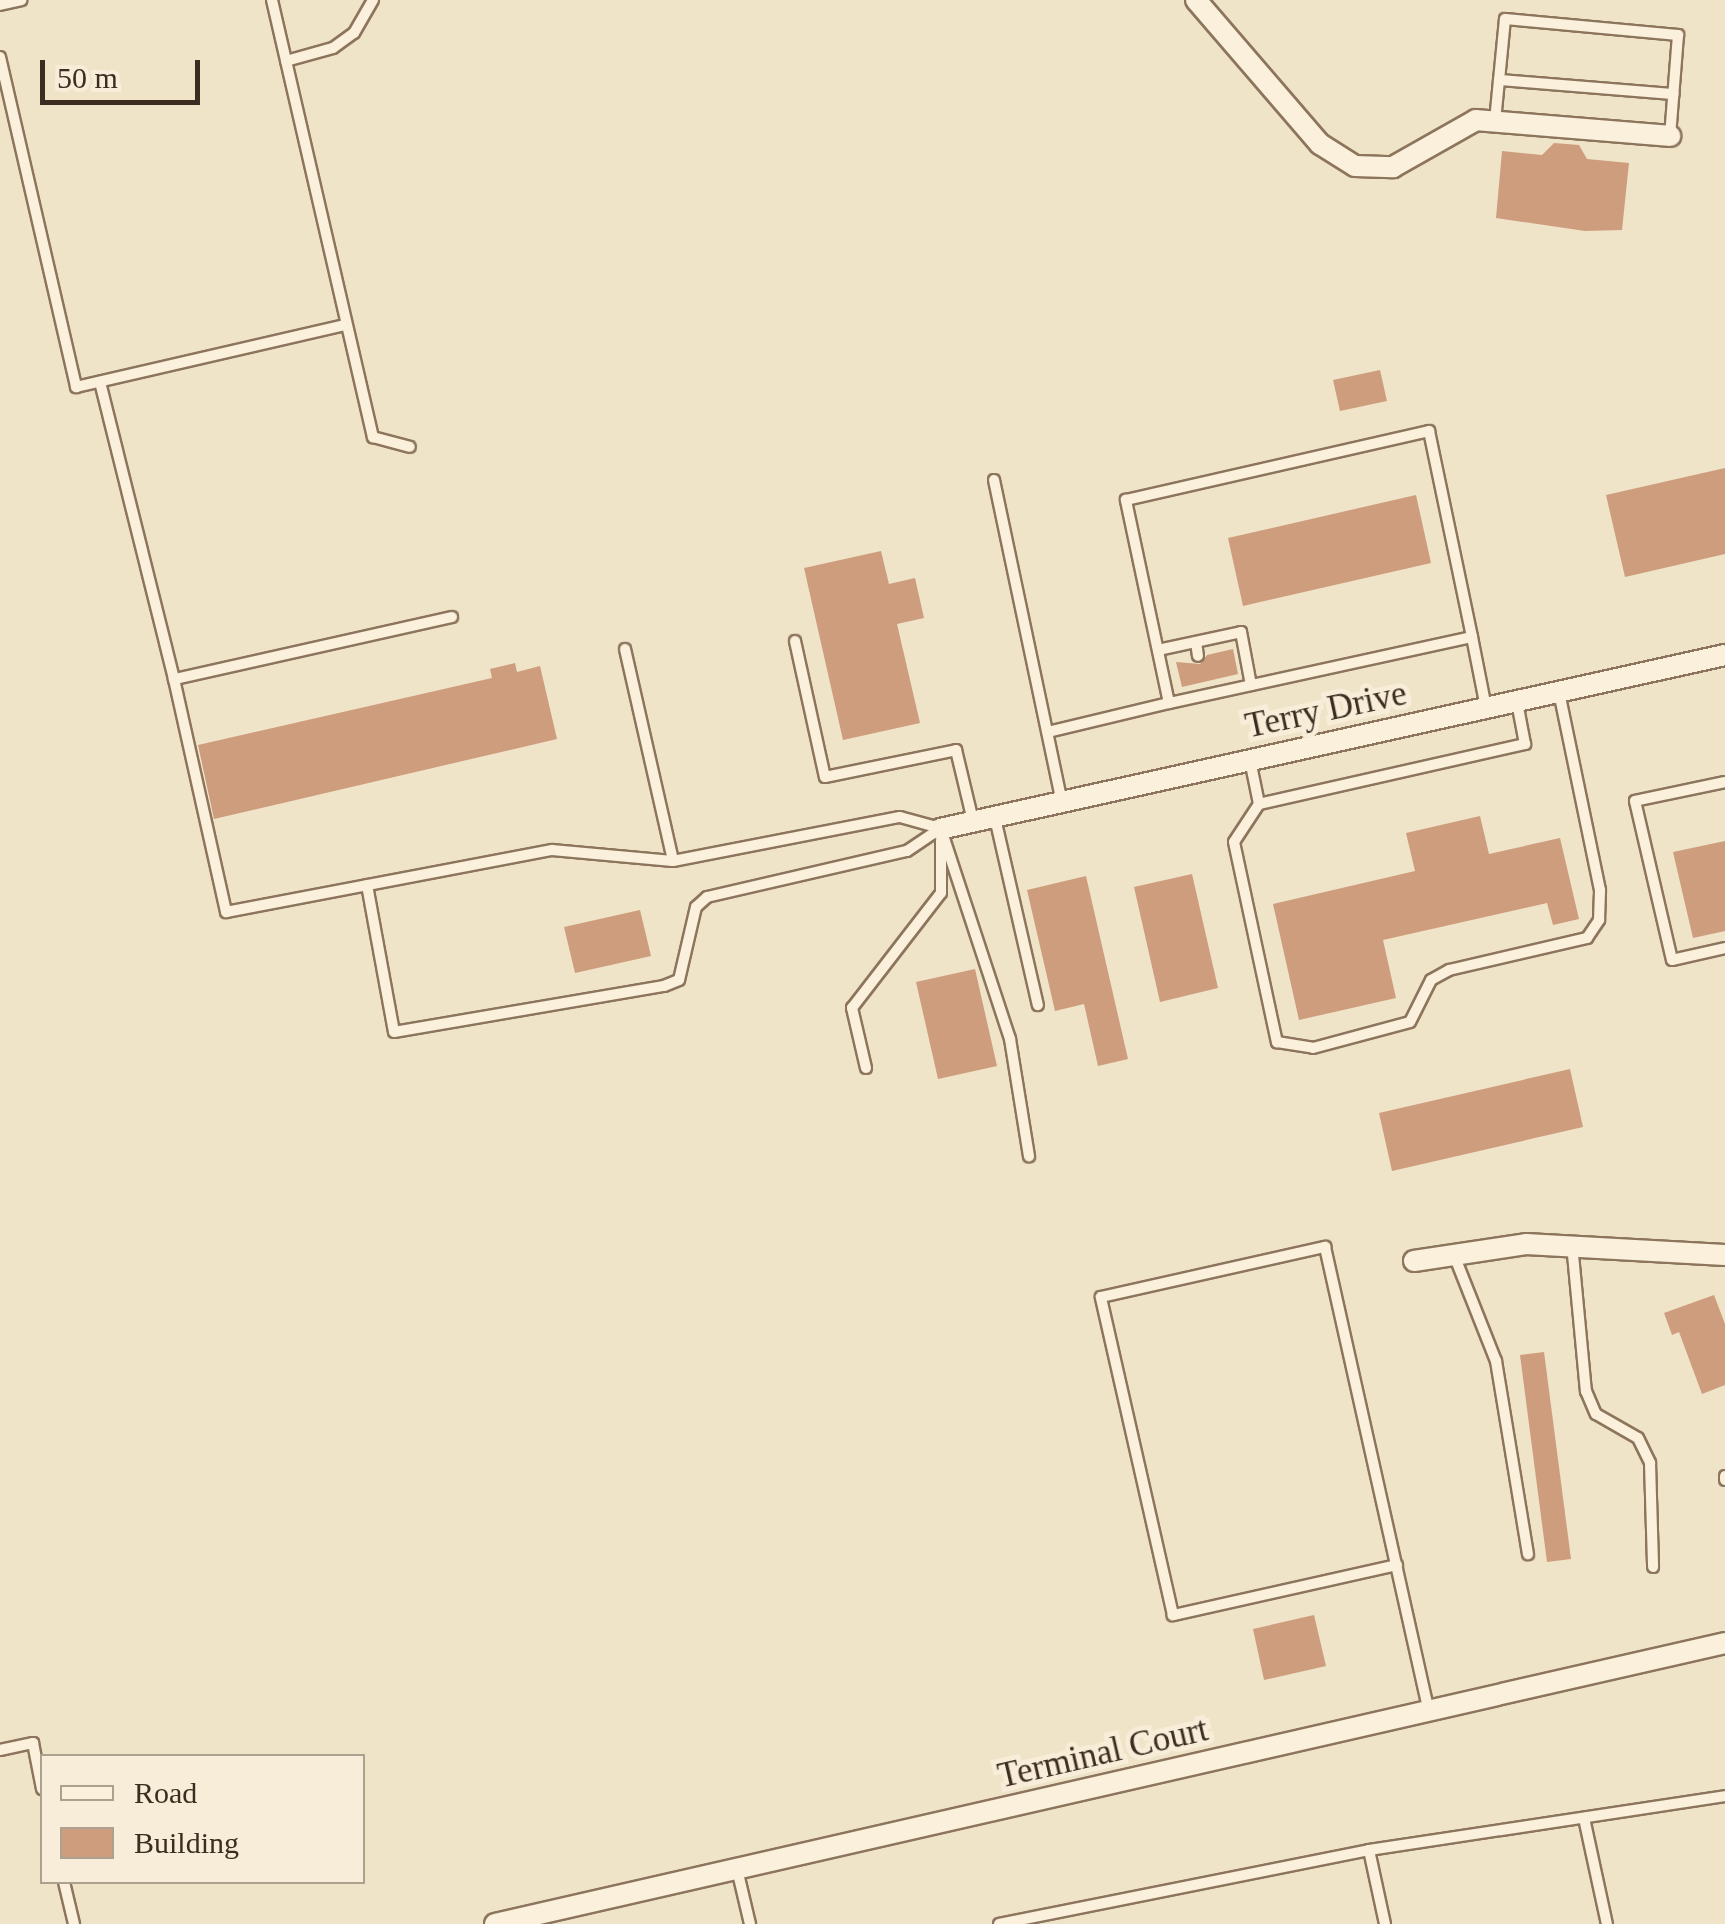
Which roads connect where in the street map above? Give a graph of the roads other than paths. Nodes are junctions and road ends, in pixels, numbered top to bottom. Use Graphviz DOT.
graph roads {
  1 [pos="22,0"];
  2 [pos="272,0"];
  3 [pos="373,0"];
  4 [pos="1196,0"];
  5 [pos="0,5"];
  6 [pos="0,56"];
  7 [pos="286,62"];
  8 [pos="1499,80"];
  9 [pos="1673,94"];
  10 [pos="1495,121"];
  11 [pos="1670,136"];
  12 [pos="345,325"];
  13 [pos="100,382"];
  14 [pos="410,447"];
  15 [pos="994,480"];
  16 [pos="452,617"];
  17 [pos="1217,637"];
  18 [pos="1472,637"];
  19 [pos="795,641"];
  20 [pos="1196,642"];
  21 [pos="625,649"];
  22 [pos="1158,650"];
  23 [pos="1220,651"];
  24 [pos="1725,655"];
  25 [pos="1198,656"];
  26 [pos="174,678"];
  27 [pos="1225,678"];
  28 [pos="1203,682"];
  29 [pos="1251,686"];
  30 [pos="1228,690"];
  31 [pos="1559,692"];
  32 [pos="1206,695"];
  33 [pos="1516,701"];
  34 [pos="1169,704"];
  35 [pos="1486,708"];
  36 [pos="1048,732"];
  37 [pos="1250,760"];
  38 [pos="1725,782"];
  39 [pos="1062,802"];
  40 [pos="1259,804"];
  41 [pos="984,819"];
  42 [pos="940,828"];
  43 [pos="672,862"];
  44 [pos="366,885"];
  45 [pos="1725,948"];
  46 [pos="1038,1005"];
  47 [pos="866,1068"];
  48 [pos="1029,1156"];
  49 [pos="1572,1243"];
  50 [pos="1453,1254"];
  51 [pos="1725,1254"];
  52 [pos="1414,1262"];
  53 [pos="1528,1554"];
  54 [pos="1397,1565"];
  55 [pos="1652,1567"];
  56 [pos="1725,1643"];
  57 [pos="1430,1712"];
  58 [pos="0,1750"];
  59 [pos="40,1779"];
  60 [pos="1725,1796"];
  61 [pos="1584,1818"];
  62 [pos="1369,1850"];
  63 [pos="737,1869"];
  64 [pos="64,1884"];
  65 [pos="74,1924"];
  66 [pos="495,1924"];
  67 [pos="750,1924"];
  68 [pos="999,1924"];
  69 [pos="1385,1924"];
  70 [pos="1607,1924"];
  1 -- 5 [label="lane"];
  2 -- 7 [label="lane"];
  3 -- 7 [label="lane"];
  4 -- 10 [label="street"];
  6 -- 13 [label="lane"];
  7 -- 12 [label="lane"];
  8 -- 9 [label="lane"];
  8 -- 9 [label="lane"];
  8 -- 10 [label="lane"];
  9 -- 11 [label="lane"];
  10 -- 11 [label="street"];
  12 -- 13 [label="lane"];
  12 -- 14 [label="lane"];
  13 -- 26 [label="lane"];
  15 -- 36 [label="lane"];
  16 -- 26 [label="lane"];
  17 -- 20 [label="lane"];
  17 -- 23 [label="lane"];
  17 -- 29 [label="lane"];
  18 -- 22 [label="lane"];
  18 -- 29 [label="lane"];
  18 -- 35 [label="lane"];
  19 -- 41 [label="lane"];
  20 -- 22 [label="lane"];
  20 -- 25 [label="lane"];
  21 -- 43 [label="lane"];
  22 -- 34 [label="lane"];
  24 -- 31 [label="street, Terry Drive"];
  26 -- 44 [label="lane"];
  27 -- 30 [label="lane"];
  28 -- 32 [label="lane"];
  29 -- 30 [label="lane"];
  30 -- 32 [label="lane"];
  31 -- 33 [label="street, Terry Drive"];
  31 -- 40 [label="lane"];
  32 -- 34 [label="lane"];
  33 -- 35 [label="street, Terry Drive"];
  33 -- 40 [label="lane"];
  34 -- 36 [label="lane"];
  35 -- 37 [label="street, Terry Drive"];
  36 -- 39 [label="lane"];
  37 -- 39 [label="street, Terry Drive"];
  37 -- 40 [label="lane"];
  38 -- 45 [label="lane"];
  39 -- 41 [label="street, Terry Drive"];
  41 -- 42 [label="street, Terry Drive"];
  41 -- 46 [label="lane"];
  42 -- 43 [label="lane"];
  42 -- 44 [label="lane"];
  42 -- 47 [label="lane"];
  42 -- 48 [label="lane"];
  43 -- 44 [label="lane"];
  49 -- 50 [label="street"];
  49 -- 51 [label="street"];
  49 -- 55 [label="lane"];
  50 -- 52 [label="street"];
  50 -- 53 [label="lane"];
  54 -- 54 [label="lane"];
  54 -- 57 [label="lane"];
  56 -- 57 [label="street, Terminal Court"];
  57 -- 63 [label="street, Terminal Court"];
  58 -- 59 [label="lane"];
  60 -- 61 [label="lane"];
  61 -- 62 [label="lane"];
  61 -- 70 [label="lane"];
  62 -- 68 [label="lane"];
  62 -- 69 [label="lane"];
  63 -- 66 [label="street, Terminal Court"];
  63 -- 67 [label="lane"];
  64 -- 65 [label="lane"];
}
